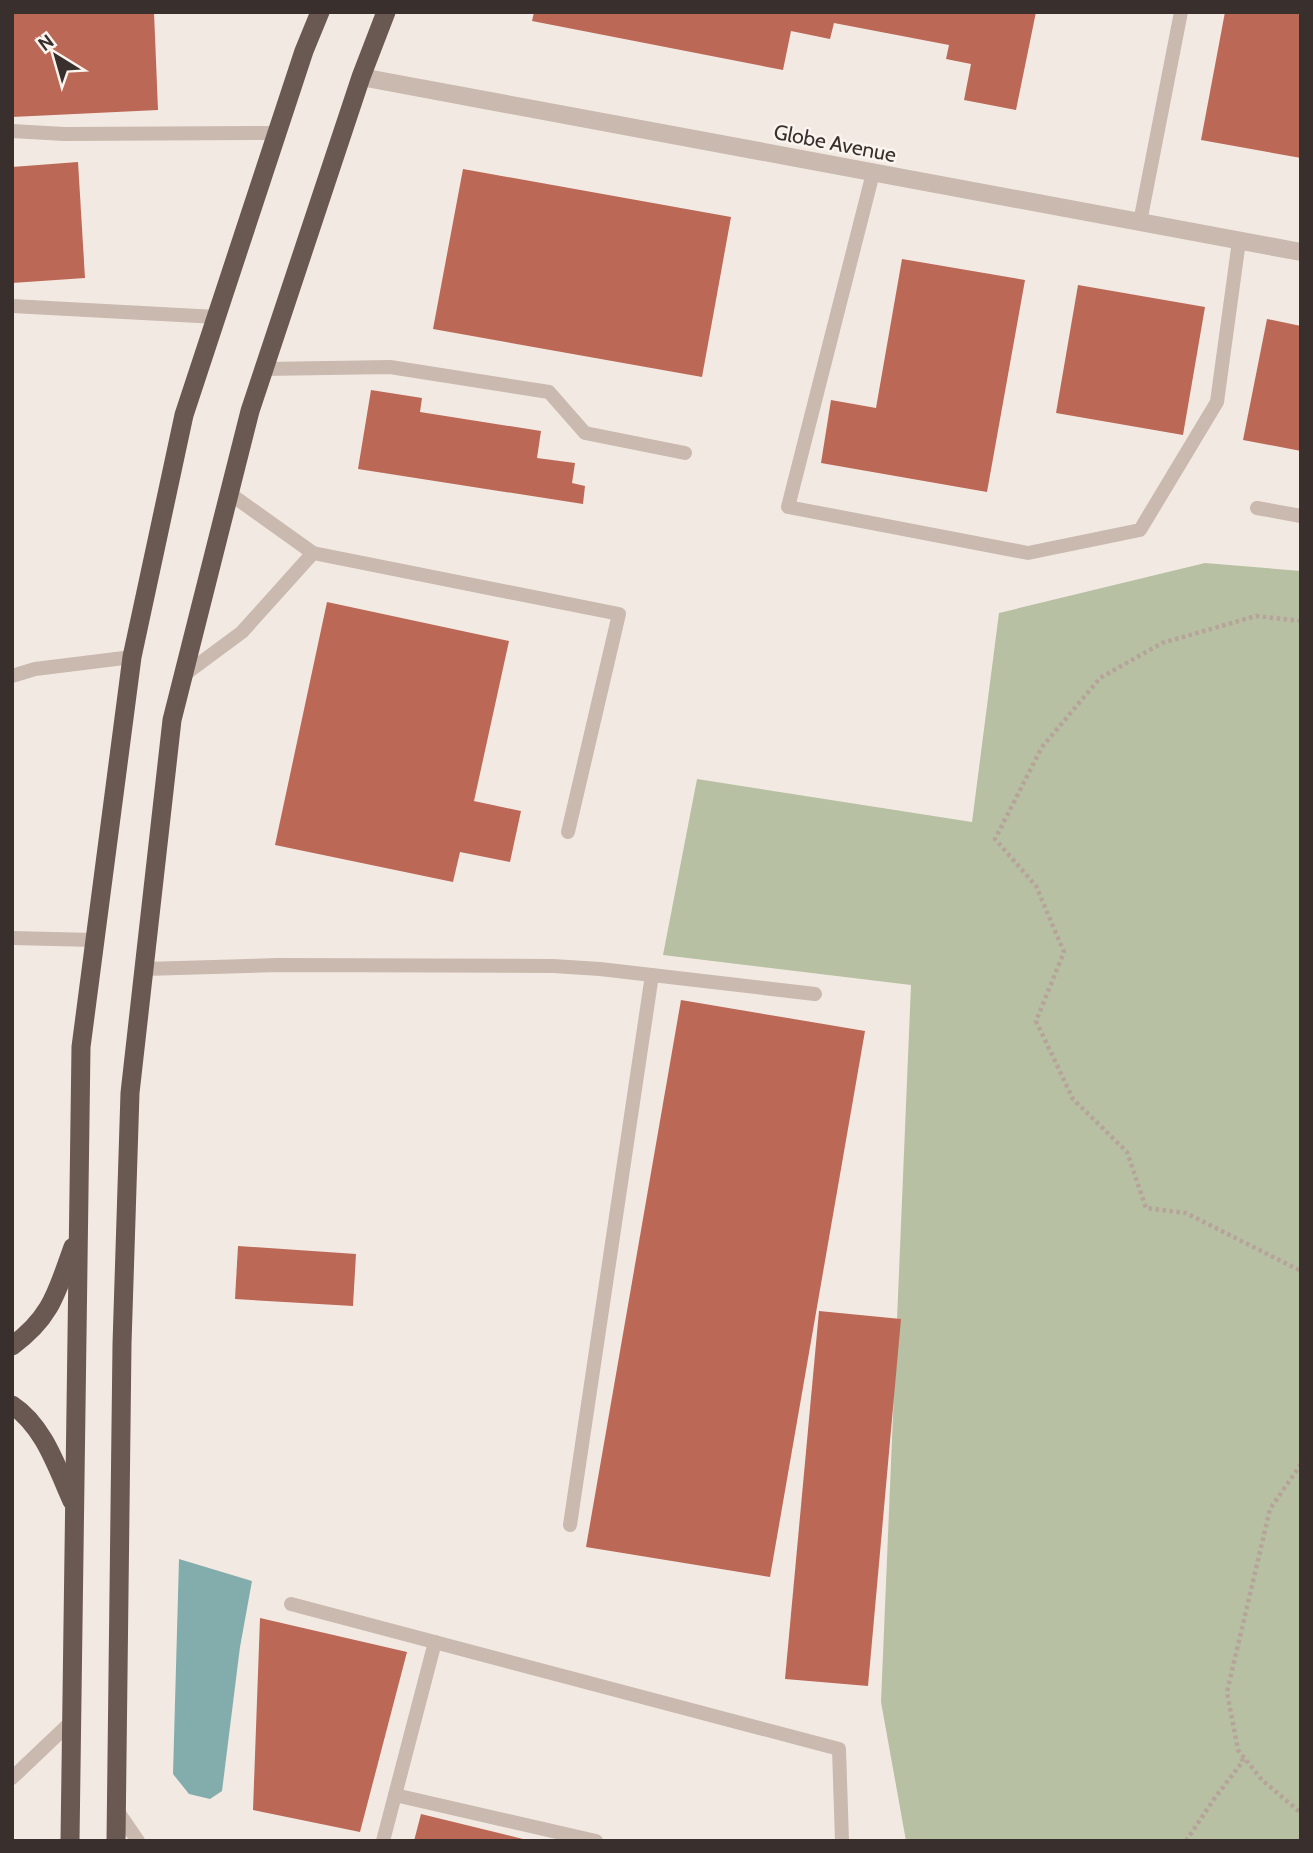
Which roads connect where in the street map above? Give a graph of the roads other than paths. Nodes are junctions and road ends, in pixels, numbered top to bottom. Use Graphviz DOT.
graph roads {
  1 [pos="320,12"];
  2 [pos="386,12"];
  3 [pos="1181,12"];
  4 [pos="361,78"];
  5 [pos="12,131"];
  6 [pos="277,133"];
  7 [pos="873,173"];
  8 [pos="1140,222"];
  9 [pos="1239,241"];
  10 [pos="1301,252"];
  11 [pos="12,306"];
  12 [pos="217,317"];
  13 [pos="264,369"];
  14 [pos="685,453"];
  15 [pos="229,492"];
  16 [pos="1257,508"];
  17 [pos="1301,516"];
  18 [pos="313,553"];
  19 [pos="132,657"];
  20 [pos="184,675"];
  21 [pos="12,676"];
  22 [pos="568,832"];
  23 [pos="12,938"];
  24 [pos="95,940"];
  25 [pos="144,969"];
  26 [pos="652,975"];
  27 [pos="815,994"];
  28 [pos="78,1233"];
  29 [pos="12,1346"];
  30 [pos="12,1405"];
  31 [pos="75,1507"];
  32 [pos="570,1525"];
  33 [pos="290,1604"];
  34 [pos="435,1642"];
  35 [pos="72,1721"];
  36 [pos="12,1778"];
  37 [pos="395,1795"];
  38 [pos="116,1810"];
  39 [pos="70,1841"];
  40 [pos="116,1841"];
  41 [pos="138,1841"];
  42 [pos="383,1841"];
  43 [pos="597,1841"];
  44 [pos="842,1841"];
  1 -- 6 [label="highway"];
  2 -- 4 [label="highway"];
  3 -- 8 [label="lane"];
  4 -- 7 [label="street, Globe Avenue"];
  4 -- 13 [label="highway"];
  5 -- 6 [label="lane"];
  6 -- 12 [label="highway"];
  7 -- 8 [label="street, Globe Avenue"];
  7 -- 9 [label="lane"];
  8 -- 9 [label="street, Globe Avenue"];
  9 -- 10 [label="street, Globe Avenue"];
  11 -- 12 [label="lane"];
  12 -- 19 [label="highway"];
  13 -- 14 [label="lane"];
  13 -- 15 [label="highway"];
  15 -- 18 [label="lane"];
  15 -- 20 [label="highway"];
  16 -- 17 [label="lane"];
  18 -- 20 [label="lane"];
  18 -- 22 [label="lane"];
  19 -- 21 [label="lane"];
  19 -- 24 [label="highway"];
  20 -- 25 [label="highway"];
  23 -- 24 [label="lane"];
  24 -- 28 [label="highway"];
  25 -- 26 [label="lane"];
  25 -- 38 [label="highway"];
  26 -- 27 [label="lane"];
  26 -- 32 [label="lane"];
  28 -- 29 [label="highway"];
  28 -- 31 [label="highway"];
  30 -- 31 [label="highway"];
  31 -- 35 [label="highway"];
  33 -- 34 [label="lane"];
  34 -- 37 [label="lane"];
  34 -- 44 [label="lane"];
  35 -- 36 [label="lane"];
  35 -- 39 [label="highway"];
  37 -- 42 [label="lane"];
  37 -- 43 [label="lane"];
  38 -- 40 [label="highway"];
  38 -- 41 [label="lane"];
}
